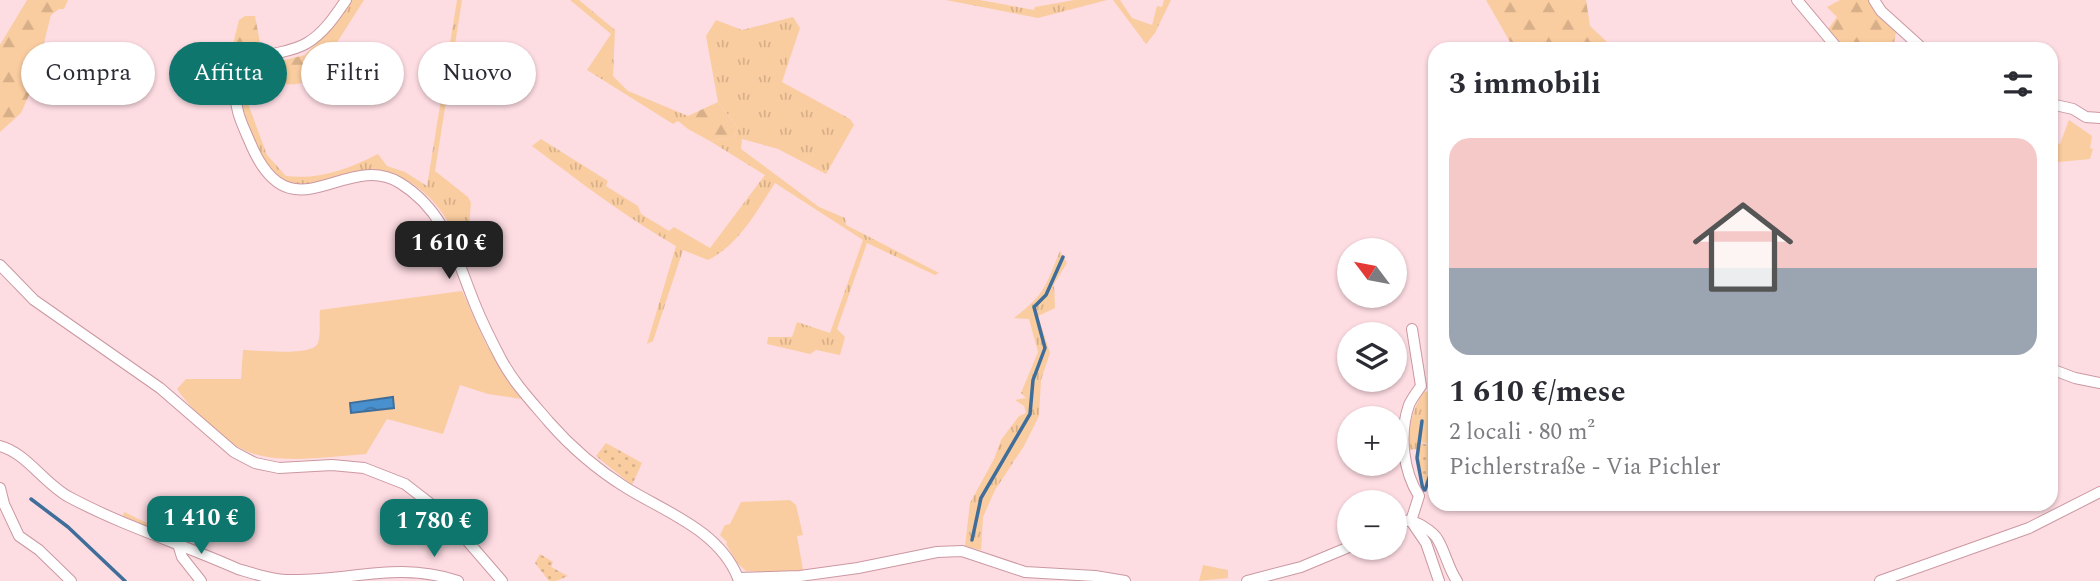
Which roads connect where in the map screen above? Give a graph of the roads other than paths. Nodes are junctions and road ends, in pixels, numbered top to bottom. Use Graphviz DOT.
graph roads {
  1 [pos="346,0"];
  2 [pos="1797,0"];
  3 [pos="1874,0"];
  4 [pos="1832,42"];
  5 [pos="1915,42"];
  6 [pos="2058,105"];
  7 [pos="2100,118"];
  8 [pos="0,265"];
  9 [pos="1412,329"];
  10 [pos="2058,372"];
  11 [pos="2100,383"];
  12 [pos="0,446"];
  13 [pos="1,489"];
  14 [pos="2100,492"];
  15 [pos="1407,521"];
  16 [pos="1411,521"];
  17 [pos="178,544"];
  18 [pos="1337,552"];
  19 [pos="737,579"];
  20 [pos="71,581"];
  21 [pos="201,581"];
  22 [pos="458,581"];
  23 [pos="502,581"];
  24 [pos="1125,581"];
  25 [pos="1247,581"];
  26 [pos="1439,581"];
  27 [pos="1457,581"];
  28 [pos="1880,581"];
  1 -- 19 [label="street"];
  2 -- 4 [label="street"];
  3 -- 5 [label="street"];
  6 -- 7 [label="street"];
  8 -- 23 [label="street"];
  9 -- 16 [label="street"];
  10 -- 11 [label="street"];
  12 -- 17 [label="street"];
  13 -- 20 [label="street"];
  14 -- 28 [label="street"];
  15 -- 16 [label="street"];
  16 -- 26 [label="street"];
  16 -- 27 [label="street"];
  17 -- 21 [label="street"];
  17 -- 22 [label="street"];
  18 -- 25 [label="street"];
  19 -- 24 [label="street"];
}
